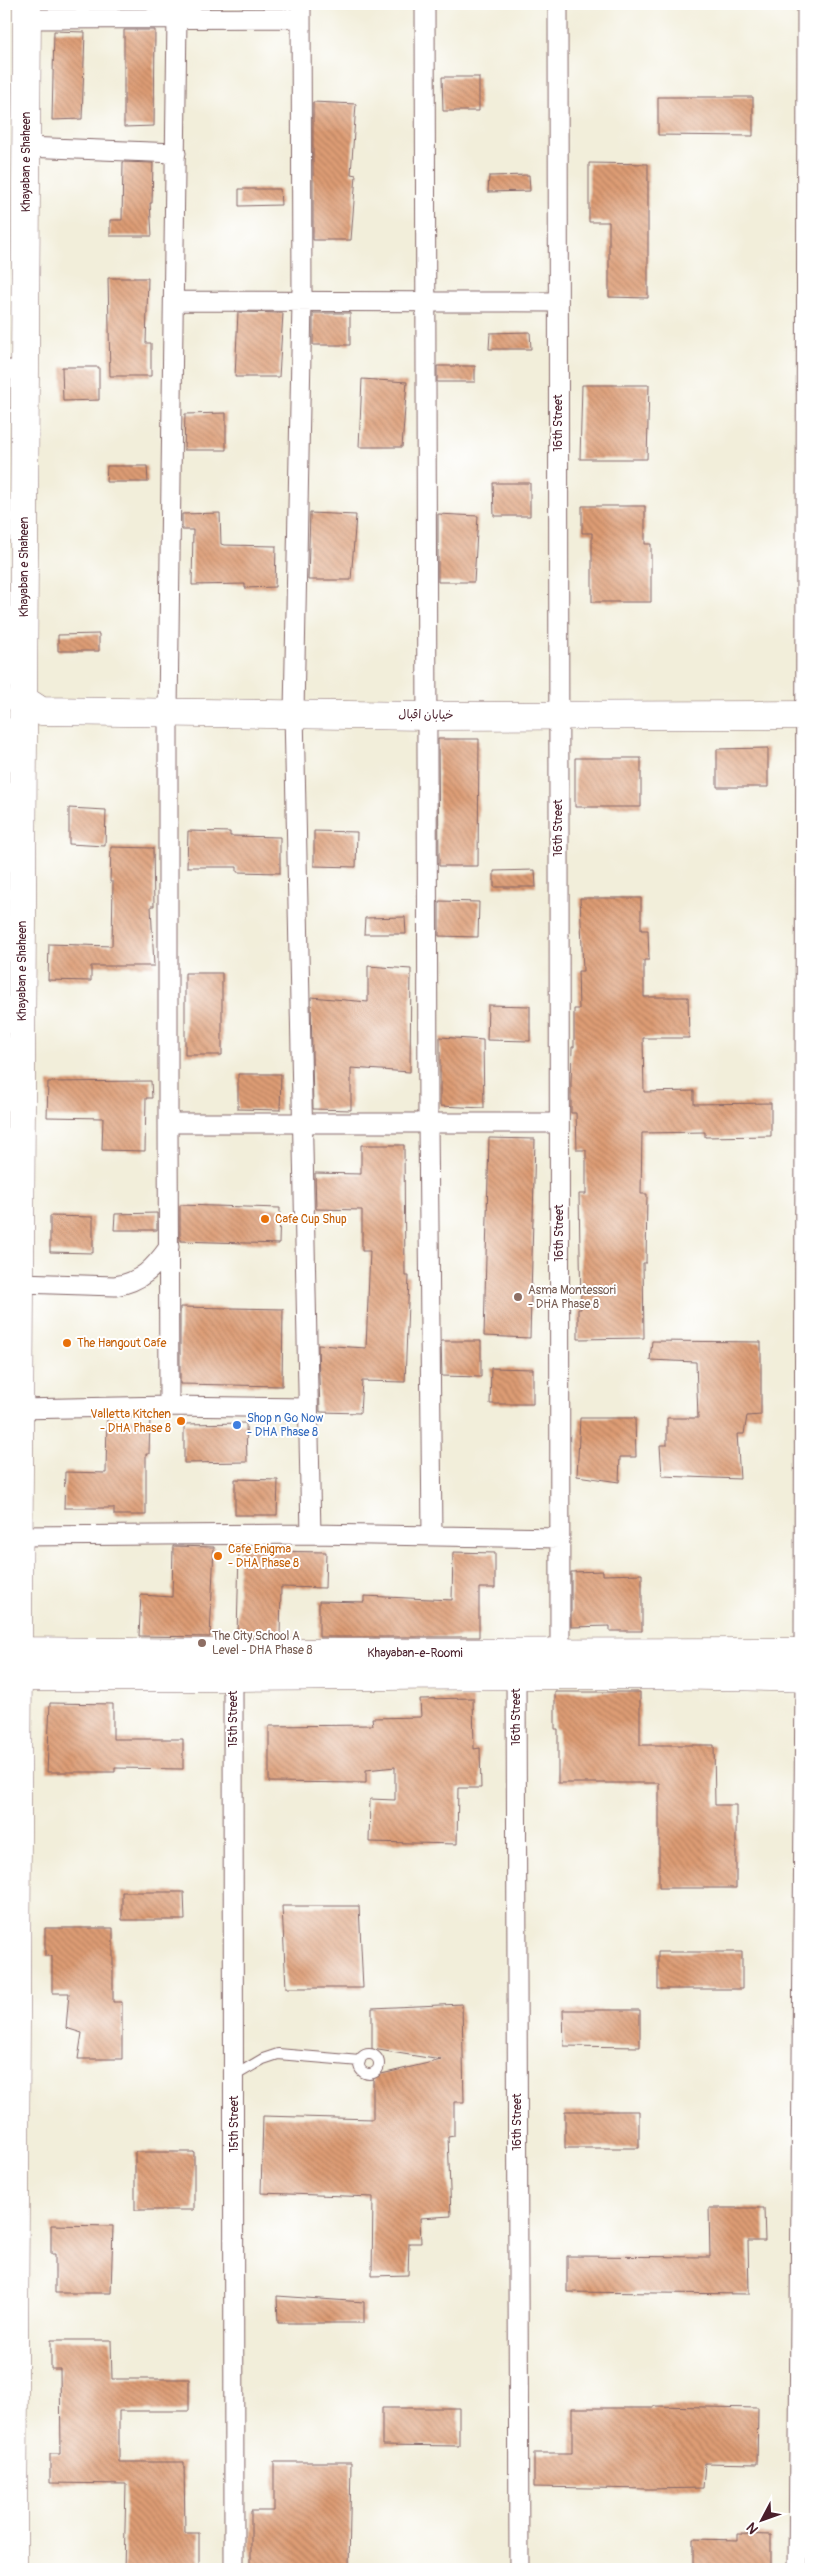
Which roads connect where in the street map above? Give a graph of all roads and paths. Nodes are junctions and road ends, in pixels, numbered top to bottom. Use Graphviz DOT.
graph roads {
  1 [pos="425,4"];
  2 [pos="558,4"];
  3 [pos="807,4"];
  4 [pos="301,11"];
  5 [pos="19,14"];
  6 [pos="177,17"];
  7 [pos="15,53"];
  8 [pos="26,147"];
  9 [pos="176,153"];
  10 [pos="175,302"];
  11 [pos="302,302"];
  12 [pos="427,302"];
  13 [pos="558,302"];
  14 [pos="14,370"];
  15 [pos="168,711"];
  16 [pos="294,712"];
  17 [pos="19,713"];
  18 [pos="808,715"];
  19 [pos="427,716"];
  20 [pos="558,716"];
  21 [pos="12,1070"];
  22 [pos="301,1122"];
  23 [pos="428,1122"];
  24 [pos="168,1123"];
  25 [pos="558,1123"];
  26 [pos="169,1247"];
  27 [pos="20,1283"];
  28 [pos="13,1387"];
  29 [pos="169,1406"];
  30 [pos="308,1408"];
  31 [pos="11,1469"];
  32 [pos="311,1534"];
  33 [pos="19,1536"];
  34 [pos="432,1536"];
  35 [pos="559,1538"];
  36 [pos="11,1602"];
  37 [pos="560,1652"];
  38 [pos="18,1664"];
  39 [pos="808,1665"];
  40 [pos="516,1675"];
  41 [pos="233,1679"];
  42 [pos="11,1721"];
  43 [pos="10,1859"];
  44 [pos="360,2061"];
  45 [pos="234,2076"];
  46 [pos="13,2569"];
  47 [pos="234,2569"];
  48 [pos="519,2569"];
  49 [pos="798,2569"];
  1 -- 12 [label="street"];
  2 -- 13 [label="street, 16th Street"];
  3 -- 18 [label="street"];
  4 -- 6 [label="street"];
  4 -- 11 [label="street"];
  5 -- 6 [label="street"];
  5 -- 7 [label="main road, Khayaban e Shaheen"];
  6 -- 9 [label="street"];
  7 -- 8 [label="main road, Khayaban e Shaheen"];
  8 -- 9 [label="street"];
  8 -- 14 [label="main road, Khayaban e Shaheen"];
  9 -- 10 [label="street"];
  10 -- 11 [label="street"];
  10 -- 15 [label="street"];
  11 -- 12 [label="street"];
  11 -- 16 [label="street"];
  12 -- 13 [label="street"];
  12 -- 19 [label="street"];
  13 -- 20 [label="street, 16th Street"];
  14 -- 17 [label="main road, Khayaban e Shaheen"];
  15 -- 16 [label="main road, خیابان اقبال"];
  15 -- 17 [label="main road, خیابان اقبال"];
  15 -- 24 [label="street"];
  16 -- 19 [label="main road, خیابان اقبال"];
  16 -- 22 [label="street"];
  17 -- 21 [label="main road, Khayaban e Shaheen"];
  18 -- 20 [label="main road, خیابان اقبال"];
  18 -- 39 [label="street"];
  19 -- 20 [label="main road, خیابان اقبال"];
  19 -- 23 [label="street"];
  20 -- 25 [label="street, 16th Street"];
  21 -- 27 [label="main road, Khayaban e Shaheen"];
  22 -- 23 [label="street"];
  22 -- 24 [label="street"];
  22 -- 30 [label="street"];
  23 -- 25 [label="street"];
  23 -- 34 [label="street"];
  24 -- 26 [label="street"];
  25 -- 35 [label="street, 16th Street"];
  26 -- 27 [label="street"];
  26 -- 29 [label="street"];
  27 -- 28 [label="main road, Khayaban e Shaheen"];
  28 -- 29 [label="street"];
  28 -- 31 [label="main road, Khayaban e Shaheen"];
  29 -- 30 [label="street"];
  30 -- 32 [label="street"];
  31 -- 33 [label="main road, Khayaban e Shaheen"];
  32 -- 33 [label="street"];
  32 -- 34 [label="street"];
  33 -- 36 [label="main road, Khayaban e Shaheen"];
  34 -- 35 [label="street"];
  35 -- 37 [label="street, 16th Street"];
  36 -- 38 [label="main road, Khayaban e Shaheen"];
  37 -- 38 [label="main road, Khayaban-e-Roomi"];
  37 -- 39 [label="main road, Khayaban-e-Roomi"];
  38 -- 41 [label="main road, Khayaban-e-Roomi"];
  38 -- 42 [label="main road, Khayaban e Shaheen"];
  39 -- 40 [label="main road, Khayaban-e-Roomi"];
  39 -- 49 [label="street"];
  40 -- 41 [label="main road, Khayaban-e-Roomi"];
  40 -- 48 [label="street, 16th Street"];
  41 -- 45 [label="street, 15th Street"];
  42 -- 43 [label="main road, Khayaban e Shaheen"];
  43 -- 46 [label="main road, Khayaban e Shaheen"];
  44 -- 45 [label="lane"];
  45 -- 47 [label="street, 15th Street"];
}
